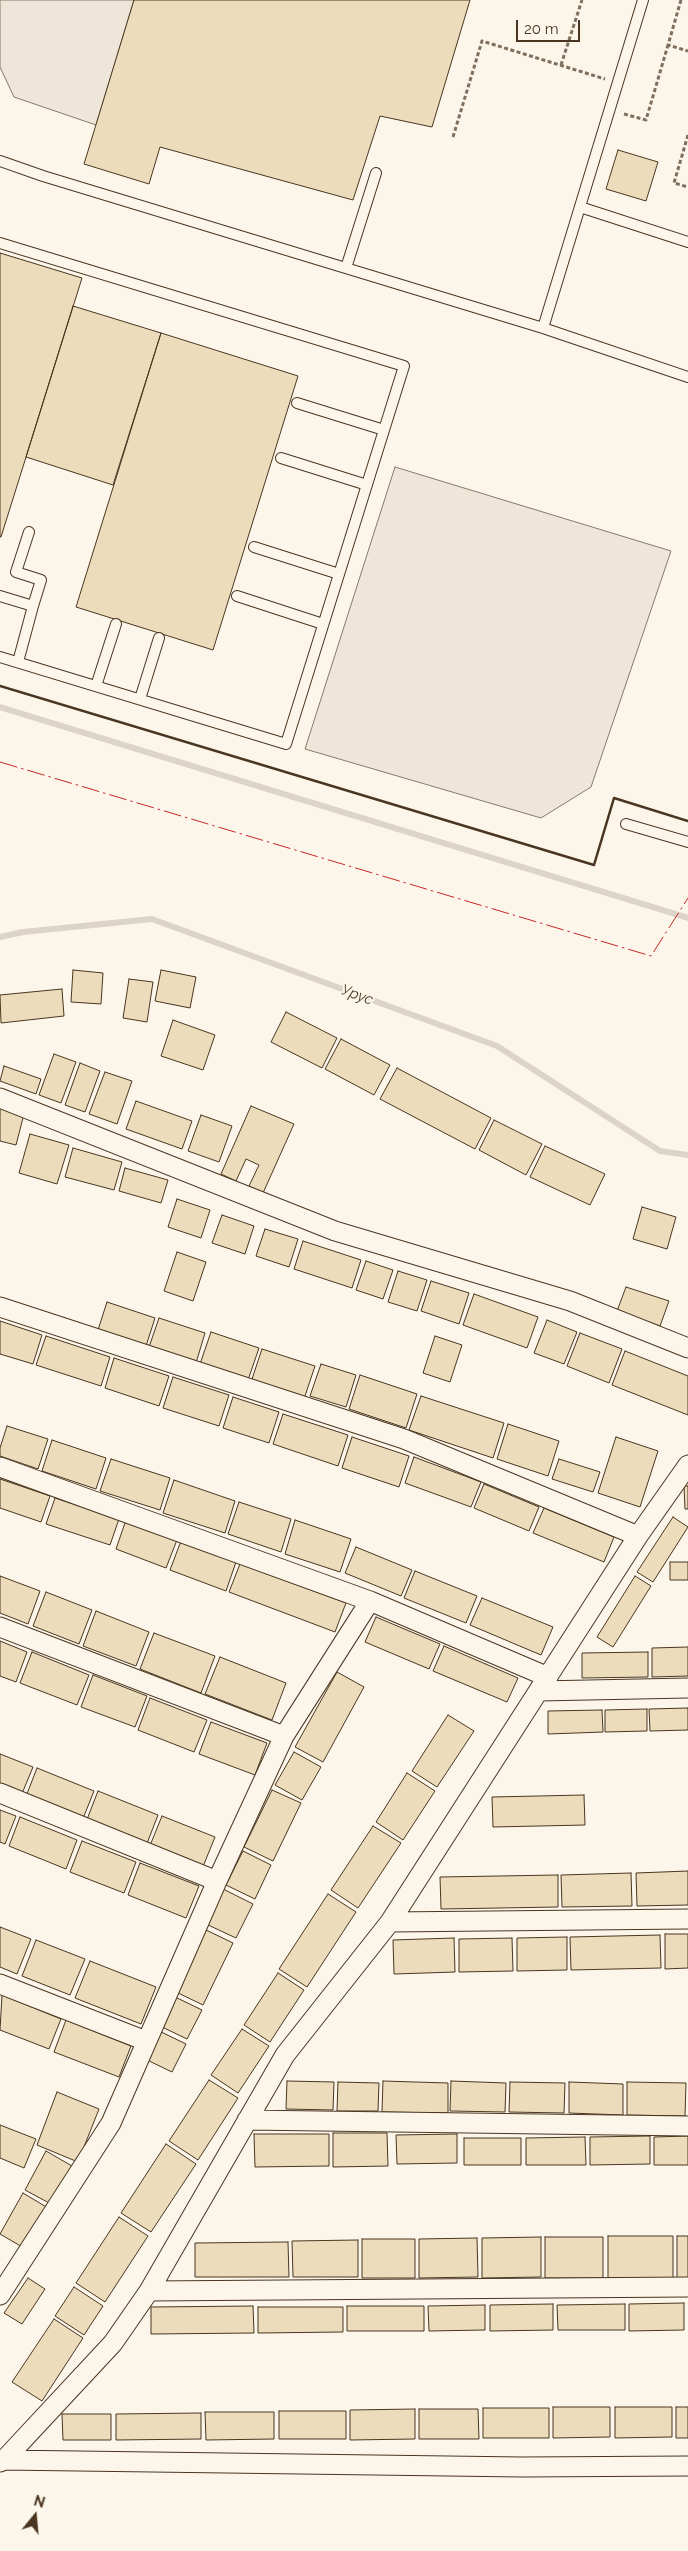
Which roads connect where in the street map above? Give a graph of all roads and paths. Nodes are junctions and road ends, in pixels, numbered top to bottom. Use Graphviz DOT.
graph roads {
  1 [pos="582,0"];
  2 [pos="642,0"];
  3 [pos="681,0"];
  4 [pos="668,45"];
  5 [pos="688,51"];
  6 [pos="561,66"];
  7 [pos="618,83"];
  8 [pos="609,110"];
  9 [pos="688,134"];
  10 [pos="453,137"];
  11 [pos="0,160"];
  12 [pos="376,173"];
  13 [pos="688,187"];
  14 [pos="580,207"];
  15 [pos="688,242"];
  16 [pos="0,243"];
  17 [pos="346,268"];
  18 [pos="543,328"];
  19 [pos="688,377"];
  20 [pos="297,403"];
  21 [pos="384,430"];
  22 [pos="281,458"];
  23 [pos="367,485"];
  24 [pos="28,532"];
  25 [pos="254,547"];
  26 [pos="339,574"];
  27 [pos="0,596"];
  28 [pos="237,596"];
  29 [pos="33,606"];
  30 [pos="116,624"];
  31 [pos="323,624"];
  32 [pos="159,638"];
  33 [pos="0,657"];
  34 [pos="18,662"];
  35 [pos="96,686"];
  36 [pos="140,699"];
  37 [pos="626,824"];
  38 [pos="688,842"];
  39 [pos="0,1098"];
  40 [pos="0,1307"];
  41 [pos="688,1348"];
  42 [pos="688,1465"];
  43 [pos="0,1467"];
  44 [pos="638,1536"];
  45 [pos="370,1601"];
  46 [pos="0,1627"];
  47 [pos="543,1684"];
  48 [pos="688,1688"];
  49 [pos="284,1736"];
  50 [pos="0,1794"];
  51 [pos="217,1880"];
  52 [pos="688,1920"];
  53 [pos="390,1922"];
  54 [pos="0,1984"];
  55 [pos="146,2042"];
  56 [pos="247,2120"];
  57 [pos="688,2126"];
  58 [pos="688,2287"];
  59 [pos="149,2291"];
  60 [pos="0,2295"];
  61 [pos="2,2461"];
  62 [pos="688,2466"];
  1 -- 6 [label="path"];
  2 -- 7 [label="lane"];
  3 -- 4 [label="path"];
  4 -- 5 [label="path"];
  4 -- 8 [label="path"];
  6 -- 7 [label="path"];
  6 -- 10 [label="path"];
  7 -- 8 [label="lane"];
  8 -- 14 [label="lane"];
  9 -- 13 [label="path"];
  11 -- 17 [label="lane"];
  12 -- 17 [label="lane"];
  14 -- 15 [label="lane"];
  14 -- 18 [label="lane"];
  16 -- 21 [label="lane"];
  17 -- 18 [label="lane"];
  18 -- 19 [label="lane"];
  20 -- 21 [label="lane"];
  21 -- 23 [label="lane"];
  22 -- 23 [label="lane"];
  23 -- 26 [label="lane"];
  24 -- 29 [label="lane"];
  25 -- 26 [label="lane"];
  26 -- 31 [label="lane"];
  27 -- 29 [label="lane"];
  28 -- 31 [label="lane"];
  29 -- 34 [label="lane"];
  30 -- 35 [label="lane"];
  31 -- 36 [label="lane"];
  32 -- 36 [label="lane"];
  33 -- 34 [label="lane"];
  34 -- 35 [label="lane"];
  35 -- 36 [label="lane"];
  37 -- 38 [label="lane"];
  39 -- 41 [label="street"];
  40 -- 44 [label="street"];
  42 -- 44 [label="street"];
  43 -- 45 [label="street"];
  44 -- 47 [label="street"];
  45 -- 47 [label="street"];
  45 -- 49 [label="street"];
  46 -- 49 [label="street"];
  47 -- 48 [label="street"];
  47 -- 53 [label="street"];
  49 -- 51 [label="street"];
  50 -- 51 [label="street"];
  51 -- 55 [label="street"];
  52 -- 53 [label="street"];
  53 -- 56 [label="street"];
  54 -- 55 [label="street"];
  55 -- 60 [label="street"];
  56 -- 57 [label="street"];
  56 -- 59 [label="street"];
  58 -- 59 [label="street"];
  59 -- 61 [label="street"];
  61 -- 62 [label="street"];
}
